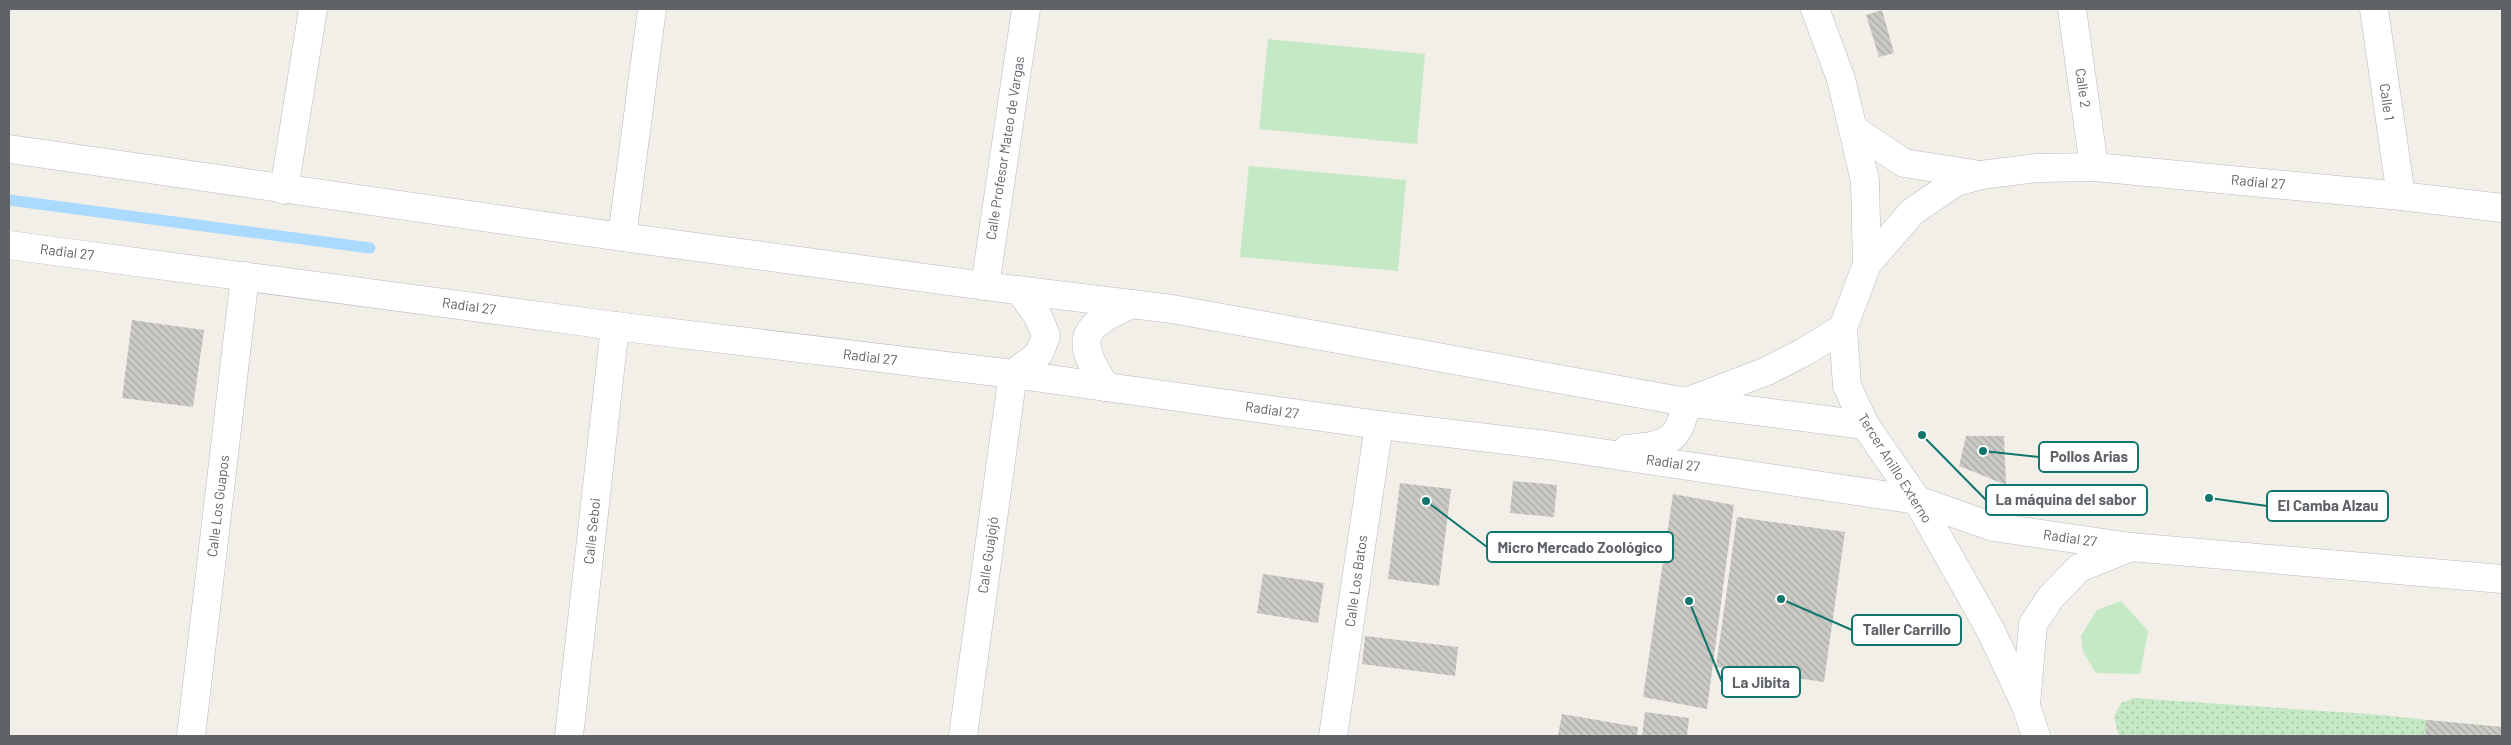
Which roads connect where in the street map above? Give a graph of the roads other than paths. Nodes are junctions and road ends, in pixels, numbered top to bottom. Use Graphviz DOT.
graph roads {
  1 [pos="313,9"];
  2 [pos="652,9"];
  3 [pos="1026,9"];
  4 [pos="1815,9"];
  5 [pos="2072,9"];
  6 [pos="2374,9"];
  7 [pos="1853,129"];
  8 [pos="9,150"];
  9 [pos="2094,167"];
  10 [pos="1981,175"];
  11 [pos="284,190"];
  12 [pos="2401,196"];
  13 [pos="2502,208"];
  14 [pos="622,237"];
  15 [pos="9,245"];
  16 [pos="1866,264"];
  17 [pos="245,276"];
  18 [pos="985,286"];
  19 [pos="1019,290"];
  20 [pos="1132,304"];
  21 [pos="615,326"];
  22 [pos="1842,328"];
  23 [pos="1013,374"];
  24 [pos="1106,388"];
  25 [pos="1686,402"];
  26 [pos="1865,424"];
  27 [pos="1379,425"];
  28 [pos="1596,452"];
  29 [pos="1917,500"];
  30 [pos="2131,547"];
  31 [pos="2502,580"];
  32 [pos="2026,706"];
  33 [pos="191,736"];
  34 [pos="569,736"];
  35 [pos="963,736"];
  36 [pos="1333,736"];
  37 [pos="2036,736"];
  1 -- 11 [label="street"];
  2 -- 14 [label="street"];
  3 -- 18 [label="street, Calle Profesor Mateo de Vargas"];
  4 -- 7 [label="street, Tercer Anillo Externo"];
  5 -- 9 [label="street, Calle 2"];
  6 -- 12 [label="street, Calle 1"];
  7 -- 10 [label="street"];
  7 -- 16 [label="street, Tercer Anillo Externo"];
  8 -- 11 [label="street"];
  9 -- 10 [label="street, Radial 27"];
  9 -- 12 [label="street, Radial 27"];
  10 -- 16 [label="street, Radial 27"];
  11 -- 14 [label="street"];
  12 -- 13 [label="street, Radial 27"];
  14 -- 18 [label="street"];
  15 -- 17 [label="street, Radial 27"];
  16 -- 22 [label="street, Tercer Anillo Externo"];
  17 -- 21 [label="street, Radial 27"];
  17 -- 33 [label="street, Calle Los Guapos"];
  18 -- 19 [label="street"];
  19 -- 20 [label="street"];
  19 -- 23 [label="street"];
  20 -- 24 [label="street"];
  20 -- 25 [label="street"];
  21 -- 23 [label="street, Radial 27"];
  21 -- 34 [label="street, Calle Seboi"];
  22 -- 25 [label="street"];
  22 -- 26 [label="street, Tercer Anillo Externo"];
  23 -- 24 [label="street, Radial 27"];
  23 -- 35 [label="street, Calle Guajojó"];
  24 -- 27 [label="street, Radial 27"];
  25 -- 26 [label="street"];
  25 -- 28 [label="street"];
  26 -- 29 [label="street, Tercer Anillo Externo"];
  27 -- 28 [label="street, Radial 27"];
  27 -- 36 [label="street, Calle Los Batos"];
  28 -- 29 [label="street, Radial 27"];
  29 -- 30 [label="street, Radial 27"];
  29 -- 32 [label="street, Tercer Anillo Externo"];
  30 -- 31 [label="street, Radial 27"];
  30 -- 32 [label="street"];
  32 -- 37 [label="street, Tercer Anillo Externo"];
}
